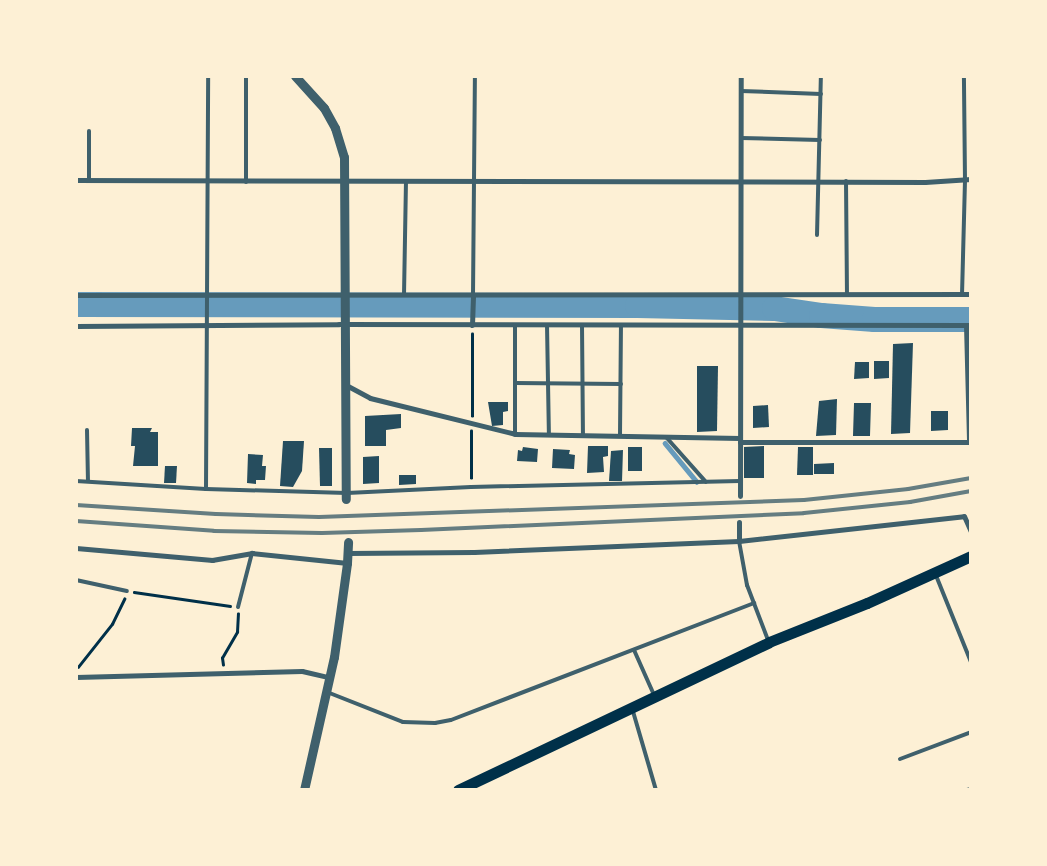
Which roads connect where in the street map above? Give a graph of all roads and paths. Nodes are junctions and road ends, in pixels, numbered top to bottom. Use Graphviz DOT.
graph roads {
  1 [pos="208,76"];
  2 [pos="246,76"];
  3 [pos="295,76"];
  4 [pos="475,76"];
  5 [pos="741,76"];
  6 [pos="821,76"];
  7 [pos="964,76"];
  8 [pos="741,91"];
  9 [pos="821,94"];
  10 [pos="89,131"];
  11 [pos="741,138"];
  12 [pos="820,140"];
  13 [pos="76,180"];
  14 [pos="89,180"];
  15 [pos="968,180"];
  16 [pos="345,181"];
  17 [pos="406,181"];
  18 [pos="474,181"];
  19 [pos="741,181"];
  20 [pos="819,181"];
  21 [pos="846,181"];
  22 [pos="209,182"];
  23 [pos="246,182"];
  24 [pos="817,235"];
  25 [pos="741,294"];
  26 [pos="971,294"];
  27 [pos="76,295"];
  28 [pos="208,295"];
  29 [pos="346,295"];
  30 [pos="404,295"];
  31 [pos="473,295"];
  32 [pos="847,295"];
  33 [pos="962,295"];
  34 [pos="346,324"];
  35 [pos="208,325"];
  36 [pos="472,325"];
  37 [pos="515,325"];
  38 [pos="547,325"];
  39 [pos="582,325"];
  40 [pos="968,325"];
  41 [pos="76,326"];
  42 [pos="621,326"];
  43 [pos="741,326"];
  44 [pos="515,382"];
  45 [pos="548,383"];
  46 [pos="582,384"];
  47 [pos="621,384"];
  48 [pos="346,385"];
  49 [pos="472,424"];
  50 [pos="87,430"];
  51 [pos="515,434"];
  52 [pos="549,435"];
  53 [pos="583,436"];
  54 [pos="620,436"];
  55 [pos="666,437"];
  56 [pos="740,440"];
  57 [pos="970,442"];
  58 [pos="76,481"];
  59 [pos="88,481"];
  60 [pos="706,482"];
  61 [pos="740,482"];
  62 [pos="471,487"];
  63 [pos="206,489"];
  64 [pos="347,496"];
  65 [pos="740,496"];
  66 [pos="739,522"];
  67 [pos="971,532"];
  68 [pos="739,541"];
  69 [pos="348,542"];
  70 [pos="76,548"];
  71 [pos="252,553"];
  72 [pos="348,554"];
  73 [pos="971,556"];
  74 [pos="347,563"];
  75 [pos="935,573"];
  76 [pos="76,580"];
  77 [pos="128,591"];
  78 [pos="754,603"];
  79 [pos="238,607"];
  80 [pos="769,642"];
  81 [pos="634,650"];
  82 [pos="971,662"];
  83 [pos="76,671"];
  84 [pos="224,673"];
  85 [pos="76,677"];
  86 [pos="328,678"];
  87 [pos="325,691"];
  88 [pos="654,695"];
  89 [pos="631,706"];
  90 [pos="971,732"];
  91 [pos="900,759"];
  92 [pos="304,790"];
  93 [pos="458,790"];
  94 [pos="656,790"];
  1 -- 22 [label="lane"];
  2 -- 23 [label="lane"];
  3 -- 16 [label="street"];
  4 -- 18 [label="lane"];
  5 -- 8 [label="street"];
  6 -- 9 [label="lane"];
  7 -- 15 [label="lane"];
  8 -- 9 [label="lane"];
  8 -- 11 [label="street"];
  9 -- 12 [label="lane"];
  10 -- 14 [label="lane"];
  11 -- 12 [label="lane"];
  11 -- 19 [label="street"];
  12 -- 20 [label="lane"];
  13 -- 14 [label="street"];
  14 -- 22 [label="street"];
  15 -- 21 [label="street"];
  15 -- 33 [label="lane"];
  16 -- 17 [label="street"];
  16 -- 23 [label="street"];
  16 -- 29 [label="street"];
  17 -- 18 [label="street"];
  17 -- 30 [label="lane"];
  18 -- 19 [label="street"];
  18 -- 31 [label="lane"];
  19 -- 20 [label="street"];
  19 -- 25 [label="street"];
  20 -- 21 [label="street"];
  20 -- 24 [label="lane"];
  21 -- 32 [label="lane"];
  22 -- 23 [label="street"];
  22 -- 28 [label="lane"];
  25 -- 31 [label="street"];
  25 -- 32 [label="street"];
  25 -- 43 [label="street"];
  26 -- 33 [label="street"];
  27 -- 28 [label="street"];
  28 -- 29 [label="street"];
  28 -- 35 [label="lane"];
  29 -- 30 [label="street"];
  29 -- 34 [label="street"];
  30 -- 31 [label="street"];
  31 -- 36 [label="street"];
  32 -- 33 [label="street"];
  34 -- 35 [label="street"];
  34 -- 36 [label="street"];
  34 -- 48 [label="street"];
  35 -- 41 [label="street"];
  35 -- 63 [label="lane"];
  36 -- 37 [label="street"];
  36 -- 49 [label="path"];
  37 -- 38 [label="street"];
  37 -- 44 [label="lane"];
  38 -- 39 [label="street"];
  38 -- 45 [label="lane"];
  39 -- 42 [label="street"];
  39 -- 46 [label="lane"];
  40 -- 43 [label="street"];
  40 -- 57 [label="street"];
  42 -- 43 [label="street"];
  42 -- 47 [label="lane"];
  43 -- 56 [label="street"];
  44 -- 45 [label="lane"];
  44 -- 51 [label="lane"];
  45 -- 46 [label="lane"];
  45 -- 52 [label="lane"];
  46 -- 47 [label="lane"];
  46 -- 53 [label="lane"];
  47 -- 54 [label="lane"];
  48 -- 49 [label="street"];
  48 -- 64 [label="street"];
  49 -- 51 [label="street"];
  49 -- 62 [label="path"];
  50 -- 59 [label="lane"];
  51 -- 52 [label="street"];
  52 -- 53 [label="street"];
  53 -- 54 [label="street"];
  54 -- 55 [label="street"];
  55 -- 56 [label="street"];
  55 -- 60 [label="lane"];
  56 -- 57 [label="street"];
  56 -- 61 [label="street"];
  58 -- 59 [label="lane"];
  59 -- 63 [label="lane"];
  60 -- 61 [label="lane"];
  60 -- 62 [label="lane"];
  61 -- 65 [label="street"];
  62 -- 64 [label="lane"];
  63 -- 64 [label="lane"];
  66 -- 68 [label="street"];
  67 -- 68 [label="street"];
  68 -- 72 [label="street"];
  68 -- 78 [label="lane"];
  69 -- 72 [label="street"];
  70 -- 71 [label="street"];
  71 -- 74 [label="street"];
  71 -- 79 [label="lane"];
  72 -- 74 [label="street"];
  73 -- 75 [label="main road"];
  74 -- 86 [label="street"];
  75 -- 80 [label="main road"];
  75 -- 82 [label="lane"];
  76 -- 77 [label="lane"];
  77 -- 79 [label="path"];
  77 -- 83 [label="path"];
  78 -- 80 [label="lane"];
  78 -- 81 [label="lane"];
  79 -- 84 [label="path"];
  80 -- 88 [label="main road"];
  81 -- 87 [label="lane"];
  81 -- 88 [label="lane"];
  84 -- 85 [label="street"];
  84 -- 86 [label="street"];
  86 -- 87 [label="street"];
  87 -- 92 [label="street"];
  88 -- 89 [label="main road"];
  89 -- 93 [label="main road"];
  89 -- 94 [label="lane"];
  90 -- 91 [label="lane"];
}
